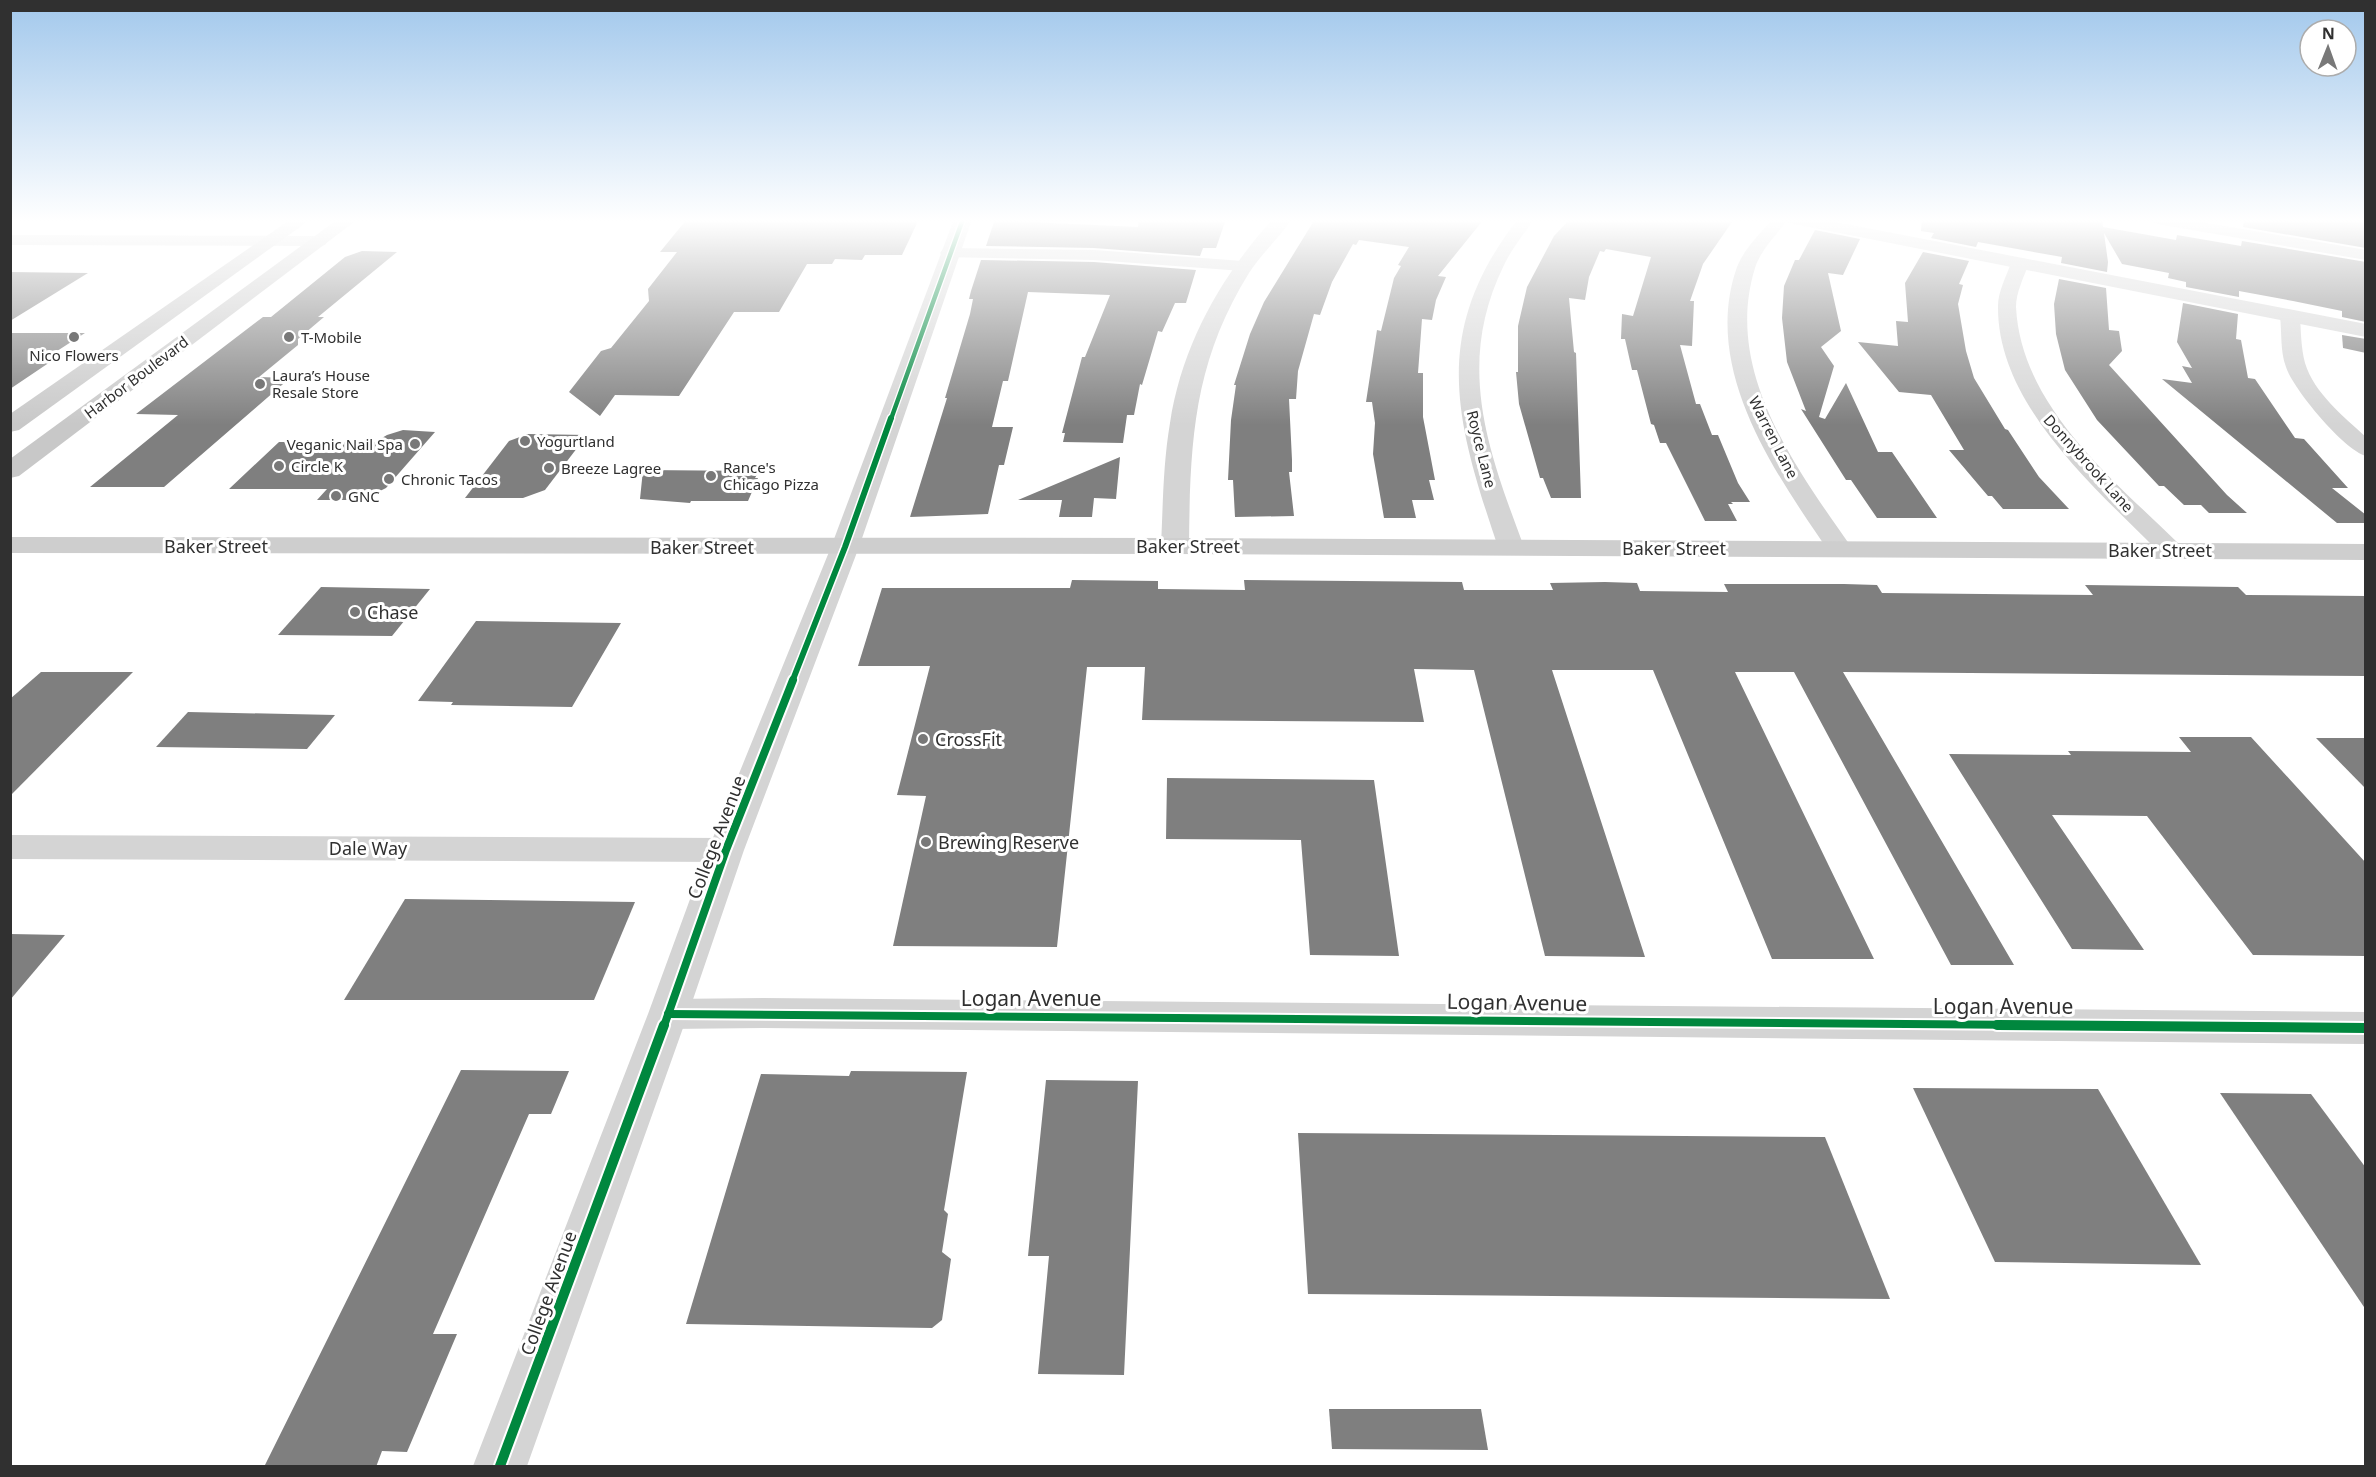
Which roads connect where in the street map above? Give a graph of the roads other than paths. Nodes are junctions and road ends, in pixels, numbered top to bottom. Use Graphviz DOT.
graph roads {
  1 [pos="204,288"];
  2 [pos="257,288"];
  3 [pos="937,288"];
  4 [pos="1230,288"];
  5 [pos="1483,288"];
  6 [pos="1742,288"];
  7 [pos="2012,288"];
  8 [pos="2147,288"];
  9 [pos="2290,316"];
  10 [pos="2366,331"];
  11 [pos="10,425"];
  12 [pos="2366,449"];
  13 [pos="10,471"];
  14 [pos="10,545"];
  15 [pos="1175,546"];
  16 [pos="845,547"];
  17 [pos="1511,547"];
  18 [pos="1839,548"];
  19 [pos="2171,550"];
  20 [pos="2366,552"];
  21 [pos="10,847"];
  22 [pos="726,850"];
  23 [pos="668,1014"];
  24 [pos="2366,1028"];
  25 [pos="500,1467"];
  1 -- 11 [label="main road, Harbor Boulevard"];
  2 -- 13 [label="main road, Harbor Boulevard"];
  3 -- 16 [label="street, College Avenue"];
  4 -- 15 [label="street"];
  5 -- 17 [label="street, Royce Lane"];
  6 -- 18 [label="street, Warren Lane"];
  7 -- 19 [label="street, Donnybrook Lane"];
  8 -- 9 [label="street"];
  9 -- 10 [label="street"];
  9 -- 12 [label="street"];
  14 -- 16 [label="main road, Baker Street"];
  15 -- 16 [label="main road, Baker Street"];
  15 -- 17 [label="main road, Baker Street"];
  16 -- 22 [label="street, College Avenue"];
  17 -- 18 [label="main road, Baker Street"];
  18 -- 19 [label="main road, Baker Street"];
  19 -- 20 [label="main road, Baker Street"];
  21 -- 22 [label="street, Dale Way"];
  22 -- 23 [label="street, College Avenue"];
  23 -- 24 [label="street, Logan Avenue"];
  23 -- 25 [label="street, College Avenue"];
}
